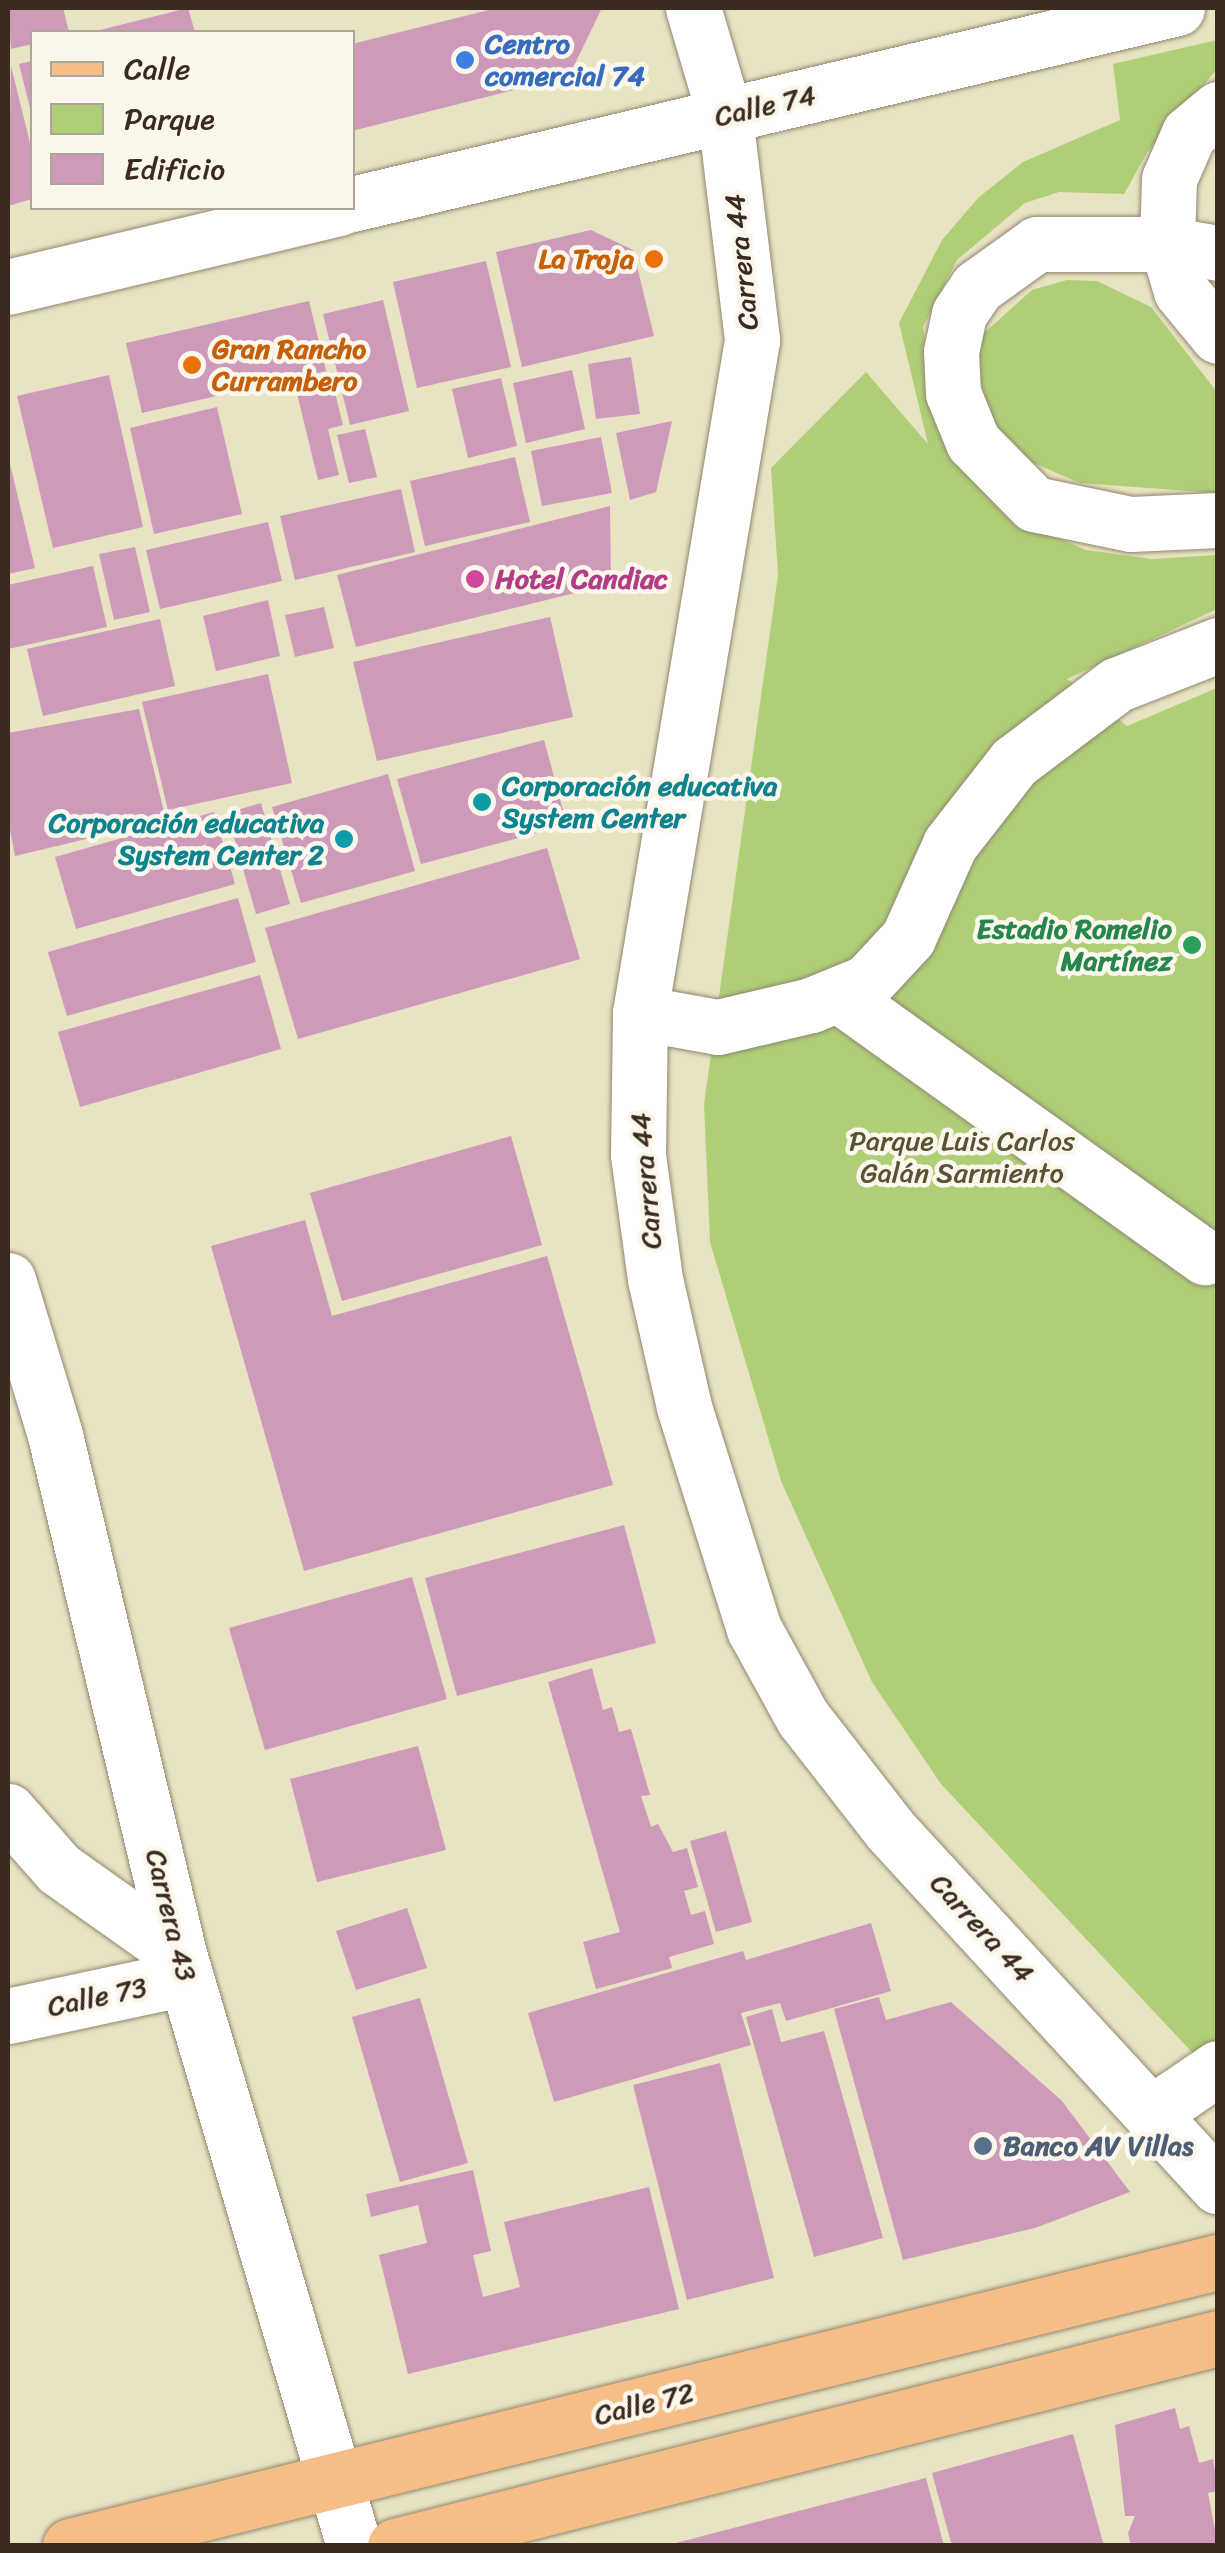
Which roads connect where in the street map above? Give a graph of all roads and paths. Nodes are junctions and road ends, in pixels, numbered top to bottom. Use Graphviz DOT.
graph roads {
  1 [pos="694,8"];
  2 [pos="1177,8"];
  3 [pos="1218,109"];
  4 [pos="725,116"];
  5 [pos="355,203"];
  6 [pos="331,210"];
  7 [pos="1192,248"];
  8 [pos="8,286"];
  9 [pos="1218,336"];
  10 [pos="1218,520"];
  11 [pos="1218,646"];
  12 [pos="840,996"];
  13 [pos="640,1013"];
  14 [pos="1205,1257"];
  15 [pos="8,1280"];
  16 [pos="26,1409"];
  17 [pos="8,1812"];
  18 [pos="182,1966"];
  19 [pos="8,2016"];
  20 [pos="1218,2068"];
  21 [pos="1153,2112"];
  22 [pos="1218,2186"];
  23 [pos="1218,2262"];
  24 [pos="1218,2338"];
  25 [pos="334,2480"];
  26 [pos="70,2546"];
  27 [pos="354,2546"];
  28 [pos="395,2546"];
  1 -- 4 [label="street, Carrera 44"];
  2 -- 4 [label="street, Calle 74"];
  3 -- 7 [label="street"];
  4 -- 5 [label="street, Calle 74"];
  4 -- 13 [label="street, Carrera 44"];
  6 -- 8 [label="street"];
  7 -- 9 [label="street"];
  7 -- 10 [label="street"];
  11 -- 12 [label="street"];
  12 -- 13 [label="street"];
  12 -- 14 [label="street"];
  13 -- 21 [label="street, Carrera 44"];
  15 -- 16 [label="street, Carrera 43"];
  16 -- 18 [label="street, Carrera 43"];
  17 -- 18 [label="street"];
  18 -- 19 [label="street, Calle 73"];
  18 -- 25 [label="street, Carrera 43"];
  20 -- 21 [label="street"];
  21 -- 22 [label="street, Carrera 44"];
  23 -- 25 [label="main road, Calle 72"];
  24 -- 28 [label="main road"];
  25 -- 26 [label="main road, Calle 72"];
  25 -- 27 [label="street, Carrera 43"];
}
